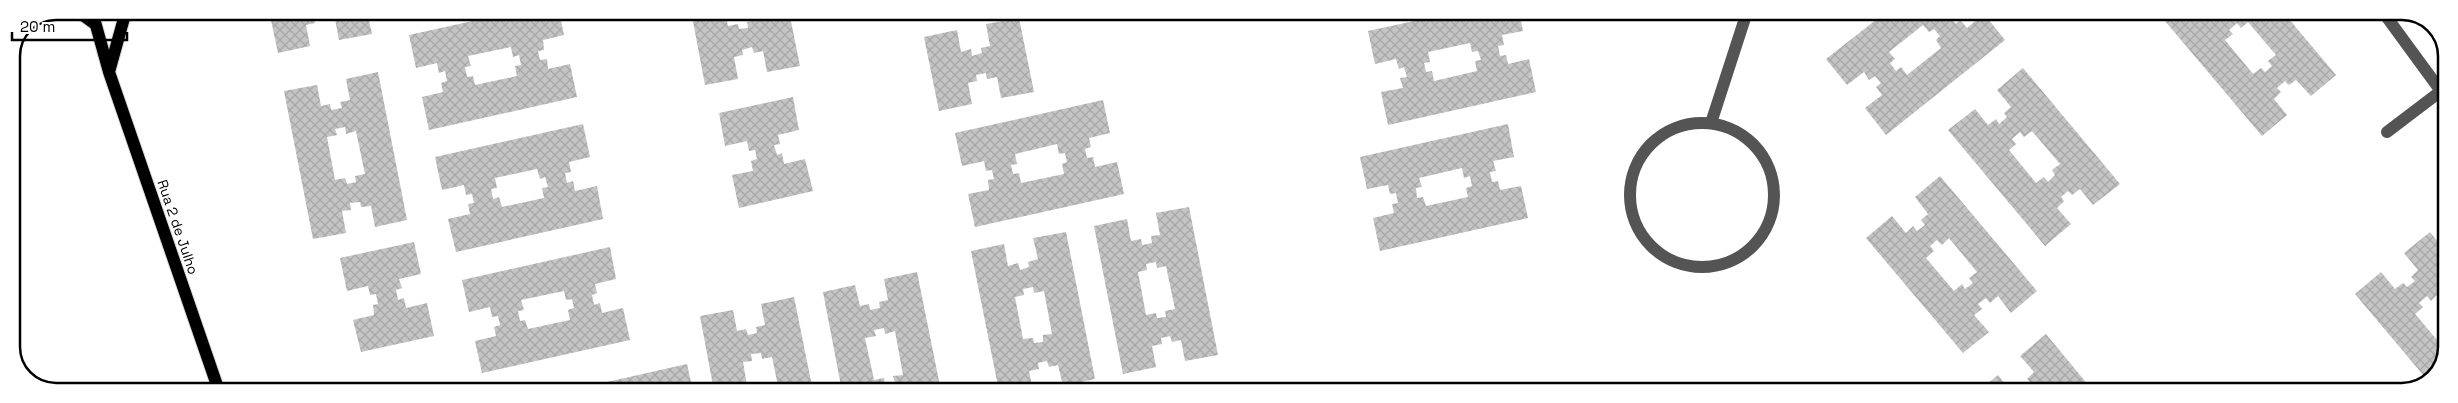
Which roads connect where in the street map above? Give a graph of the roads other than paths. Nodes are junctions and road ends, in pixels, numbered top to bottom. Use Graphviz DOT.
graph roads {
  1 [pos="95,20"];
  2 [pos="123,20"];
  3 [pos="1744,20"];
  4 [pos="2389,20"];
  5 [pos="109,72"];
  6 [pos="2438,87"];
  7 [pos="2438,99"];
  8 [pos="1711,123"];
  9 [pos="2387,132"];
  10 [pos="216,383"];
  1 -- 5 [label="main road, Rua 2 de Julho"];
  2 -- 5 [label="main road"];
  3 -- 8 [label="street"];
  4 -- 6 [label="street"];
  5 -- 10 [label="main road, Rua 2 de Julho"];
  7 -- 9 [label="street"];
  8 -- 8 [label="street"];
}
